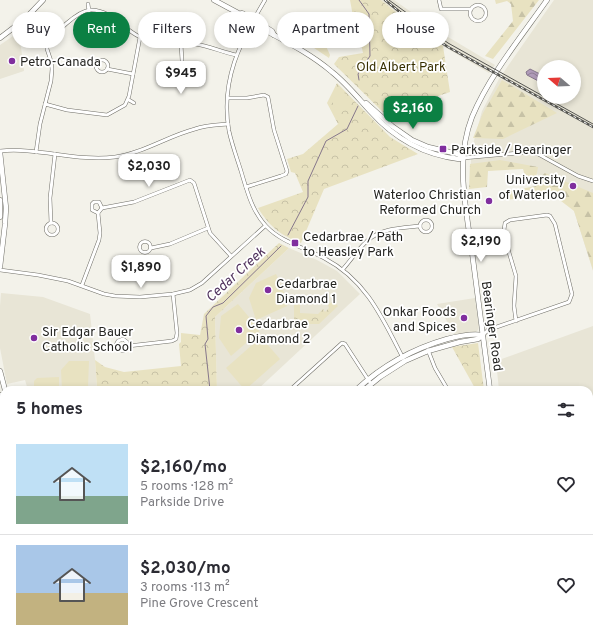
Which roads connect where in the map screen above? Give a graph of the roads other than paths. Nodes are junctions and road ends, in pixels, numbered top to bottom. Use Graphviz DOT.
graph roads {
  1 [pos="43,0"];
  2 [pos="214,0"];
  3 [pos="265,0"];
  4 [pos="440,0"];
  5 [pos="547,0"];
  6 [pos="88,4"];
  7 [pos="470,9"];
  8 [pos="89,10"];
  9 [pos="236,12"];
  10 [pos="258,12"];
  11 [pos="269,33"];
  12 [pos="138,36"];
  13 [pos="0,38"];
  14 [pos="206,47"];
  15 [pos="138,48"];
  16 [pos="181,48"];
  17 [pos="239,48"];
  18 [pos="236,55"];
  19 [pos="107,69"];
  20 [pos="133,74"];
  21 [pos="183,77"];
  22 [pos="228,98"];
  23 [pos="129,100"];
  24 [pos="134,103"];
  25 [pos="45,104"];
  26 [pos="228,124"];
  27 [pos="0,151"];
  28 [pos="36,152"];
  29 [pos="55,154"];
  30 [pos="463,158"];
  31 [pos="593,181"];
  32 [pos="246,187"];
  33 [pos="0,200"];
  34 [pos="102,208"];
  35 [pos="98,213"];
  36 [pos="0,217"];
  37 [pos="51,223"];
  38 [pos="265,226"];
  39 [pos="420,226"];
  40 [pos="208,228"];
  41 [pos="1,245"];
  42 [pos="151,248"];
  43 [pos="231,256"];
  44 [pos="0,269"];
  45 [pos="343,269"];
  46 [pos="82,285"];
  47 [pos="173,294"];
  48 [pos="516,321"];
  49 [pos="483,335"];
  50 [pos="128,346"];
  51 [pos="427,349"];
  52 [pos="404,358"];
  53 [pos="0,374"];
  54 [pos="367,379"];
  55 [pos="371,384"];
  56 [pos="4,386"];
  57 [pos="294,386"];
  58 [pos="360,386"];
  59 [pos="369,386"];
  60 [pos="446,386"];
  61 [pos="489,386"];
  1 -- 13 [label="street"];
  2 -- 9 [label="street"];
  3 -- 10 [label="street"];
  4 -- 7 [label="street"];
  5 -- 30 [label="street, Bearinger Road"];
  6 -- 8 [label="street"];
  7 -- 7 [label="street"];
  8 -- 12 [label="street"];
  8 -- 25 [label="street"];
  11 -- 30 [label="street"];
  14 -- 18 [label="street"];
  15 -- 20 [label="street"];
  16 -- 21 [label="street"];
  17 -- 18 [label="street"];
  18 -- 22 [label="street"];
  19 -- 19 [label="street"];
  19 -- 20 [label="street"];
  20 -- 23 [label="street"];
  22 -- 26 [label="street"];
  22 -- 32 [label="street"];
  23 -- 24 [label="street"];
  23 -- 25 [label="street"];
  25 -- 28 [label="street"];
  26 -- 29 [label="street"];
  26 -- 32 [label="street"];
  27 -- 28 [label="street"];
  27 -- 41 [label="street"];
  28 -- 29 [label="street"];
  29 -- 37 [label="street"];
  30 -- 31 [label="street"];
  30 -- 49 [label="street, Bearinger Road"];
  32 -- 38 [label="street"];
  33 -- 36 [label="street"];
  34 -- 35 [label="street"];
  34 -- 35 [label="street"];
  34 -- 40 [label="street"];
  35 -- 46 [label="street"];
  37 -- 37 [label="street"];
  38 -- 43 [label="street"];
  38 -- 45 [label="street"];
  39 -- 45 [label="street"];
  40 -- 42 [label="street"];
  40 -- 43 [label="street"];
  41 -- 44 [label="street"];
  43 -- 47 [label="street"];
  44 -- 46 [label="street"];
  45 -- 52 [label="street"];
  46 -- 47 [label="street"];
  47 -- 50 [label="street"];
  48 -- 48 [label="street"];
  48 -- 49 [label="street"];
  49 -- 51 [label="street"];
  49 -- 61 [label="street, Bearinger Road"];
  51 -- 52 [label="street"];
  51 -- 60 [label="street"];
  52 -- 54 [label="street"];
  52 -- 55 [label="street"];
  53 -- 56 [label="street"];
  54 -- 55 [label="street"];
  54 -- 57 [label="street"];
  54 -- 58 [label="street"];
  55 -- 59 [label="street"];
}
